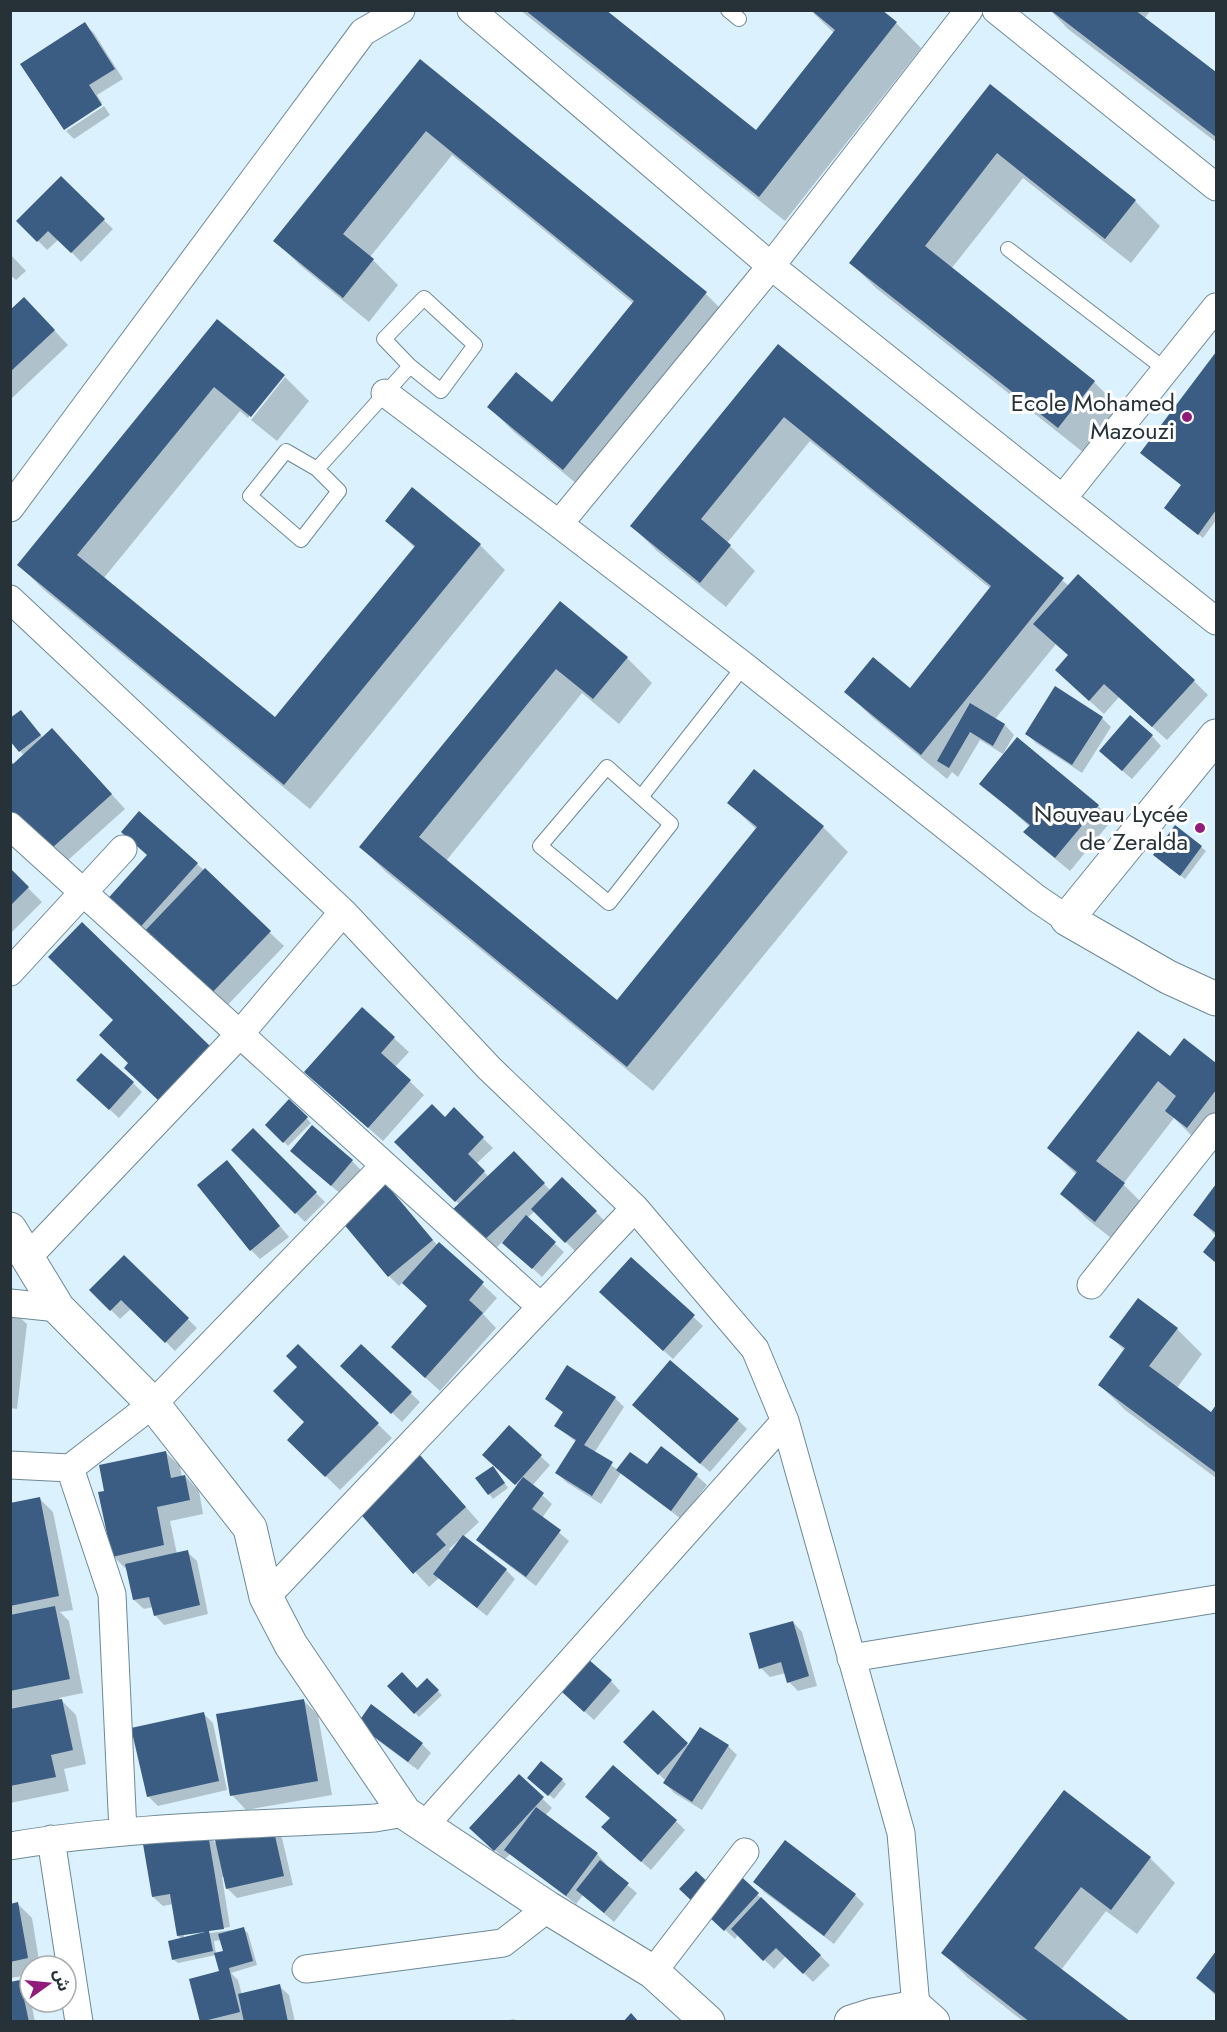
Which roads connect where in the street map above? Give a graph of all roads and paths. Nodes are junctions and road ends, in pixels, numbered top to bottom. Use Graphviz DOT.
graph roads {
  1 [pos="400,10"];
  2 [pos="471,10"];
  3 [pos="728,10"];
  4 [pos="969,10"];
  5 [pos="996,10"];
  6 [pos="739,19"];
  7 [pos="1216,187"];
  8 [pos="1008,249"];
  9 [pos="771,266"];
  10 [pos="1216,307"];
  11 [pos="410,366"];
  12 [pos="1166,370"];
  13 [pos="385,393"];
  14 [pos="317,469"];
  15 [pos="1063,498"];
  16 [pos="10,508"];
  17 [pos="559,524"];
  18 [pos="10,599"];
  19 [pos="1216,621"];
  20 [pos="744,666"];
  21 [pos="1216,736"];
  22 [pos="641,797"];
  23 [pos="10,826"];
  24 [pos="123,849"];
  25 [pos="84,893"];
  26 [pos="343,912"];
  27 [pos="1067,919"];
  28 [pos="10,972"];
  29 [pos="1216,999"];
  30 [pos="239,1035"];
  31 [pos="1216,1127"];
  32 [pos="384,1166"];
  33 [pos="635,1208"];
  34 [pos="10,1229"];
  35 [pos="27,1258"];
  36 [pos="1091,1286"];
  37 [pos="10,1303"];
  38 [pos="541,1307"];
  39 [pos="58,1308"];
  40 [pos="153,1404"];
  41 [pos="785,1421"];
  42 [pos="10,1465"];
  43 [pos="70,1468"];
  44 [pos="266,1597"];
  45 [pos="1216,1599"];
  46 [pos="851,1658"];
  47 [pos="415,1820"];
  48 [pos="123,1832"];
  49 [pos="51,1839"];
  50 [pos="10,1846"];
  51 [pos="745,1852"];
  52 [pos="548,1908"];
  53 [pos="306,1969"];
  54 [pos="653,1972"];
  55 [pos="924,2014"];
  56 [pos="80,2022"];
  57 [pos="708,2022"];
  58 [pos="851,2022"];
  1 -- 16 [label="street"];
  2 -- 9 [label="street"];
  3 -- 6 [label="lane"];
  4 -- 9 [label="street"];
  5 -- 7 [label="street"];
  8 -- 12 [label="lane"];
  9 -- 15 [label="street"];
  9 -- 17 [label="street"];
  10 -- 12 [label="street"];
  11 -- 11 [label="lane"];
  11 -- 13 [label="lane"];
  12 -- 15 [label="street"];
  13 -- 14 [label="lane"];
  13 -- 17 [label="street"];
  14 -- 14 [label="lane"];
  15 -- 19 [label="street"];
  17 -- 20 [label="street"];
  18 -- 26 [label="street"];
  20 -- 22 [label="lane"];
  20 -- 27 [label="street"];
  21 -- 27 [label="street"];
  22 -- 22 [label="lane"];
  23 -- 25 [label="street"];
  24 -- 25 [label="street"];
  25 -- 28 [label="street"];
  25 -- 30 [label="street"];
  26 -- 30 [label="street"];
  26 -- 33 [label="street"];
  27 -- 29 [label="street"];
  30 -- 32 [label="street"];
  30 -- 35 [label="street"];
  31 -- 36 [label="street"];
  32 -- 38 [label="street"];
  32 -- 40 [label="street"];
  33 -- 38 [label="street"];
  33 -- 41 [label="street"];
  34 -- 35 [label="street"];
  35 -- 39 [label="street"];
  37 -- 39 [label="street"];
  38 -- 44 [label="street"];
  39 -- 40 [label="street"];
  40 -- 43 [label="street"];
  40 -- 44 [label="street"];
  41 -- 46 [label="street"];
  41 -- 47 [label="street"];
  42 -- 43 [label="street"];
  43 -- 48 [label="street"];
  44 -- 47 [label="street"];
  45 -- 46 [label="street"];
  46 -- 55 [label="street"];
  47 -- 48 [label="street"];
  47 -- 52 [label="street"];
  48 -- 49 [label="street"];
  49 -- 50 [label="street"];
  49 -- 56 [label="street"];
  51 -- 54 [label="street"];
  52 -- 53 [label="street"];
  52 -- 54 [label="street"];
  54 -- 57 [label="street"];
  55 -- 58 [label="street"];
}
